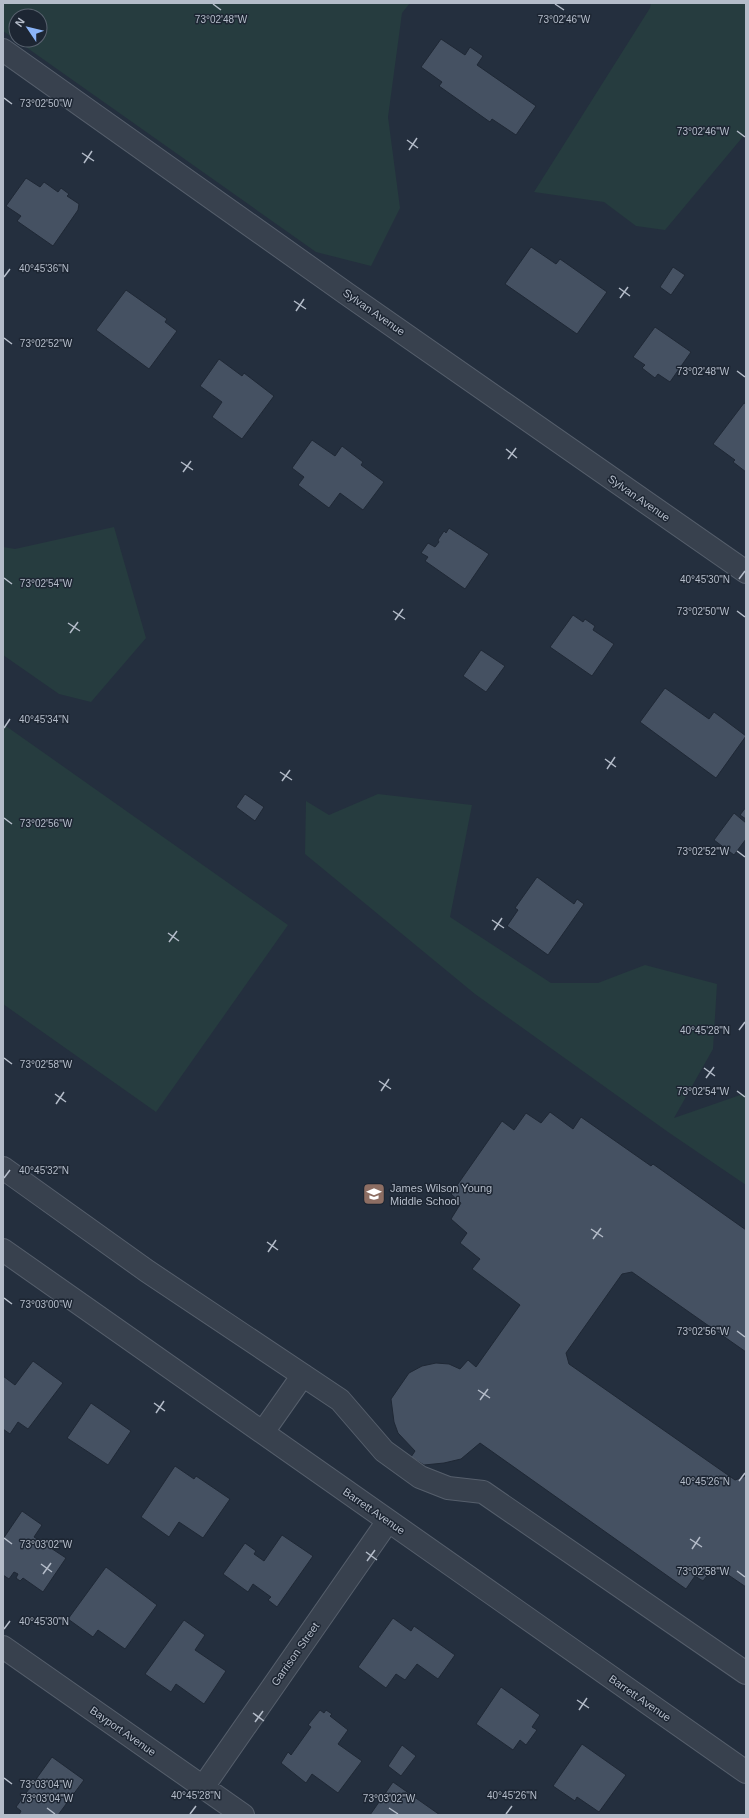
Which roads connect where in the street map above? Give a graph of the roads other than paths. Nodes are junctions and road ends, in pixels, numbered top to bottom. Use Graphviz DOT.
graph roads {
  1 [pos="3,50"];
  2 [pos="746,572"];
  3 [pos="3,1168"];
  4 [pos="3,1250"];
  5 [pos="303,1376"];
  6 [pos="263,1432"];
  7 [pos="388,1521"];
  8 [pos="3,1647"];
  9 [pos="746,1673"];
  10 [pos="746,1772"];
  11 [pos="203,1787"];
  12 [pos="244,1815"];
  1 -- 2 [label="street, Sylvan Avenue"];
  3 -- 5 [label="street"];
  4 -- 6 [label="street, Barrett Avenue"];
  5 -- 6 [label="street"];
  5 -- 9 [label="street"];
  6 -- 7 [label="street, Barrett Avenue"];
  7 -- 10 [label="street, Barrett Avenue"];
  7 -- 11 [label="street, Garrison Street"];
  8 -- 11 [label="street, Bayport Avenue"];
  11 -- 12 [label="street, Bayport Avenue"];
}
